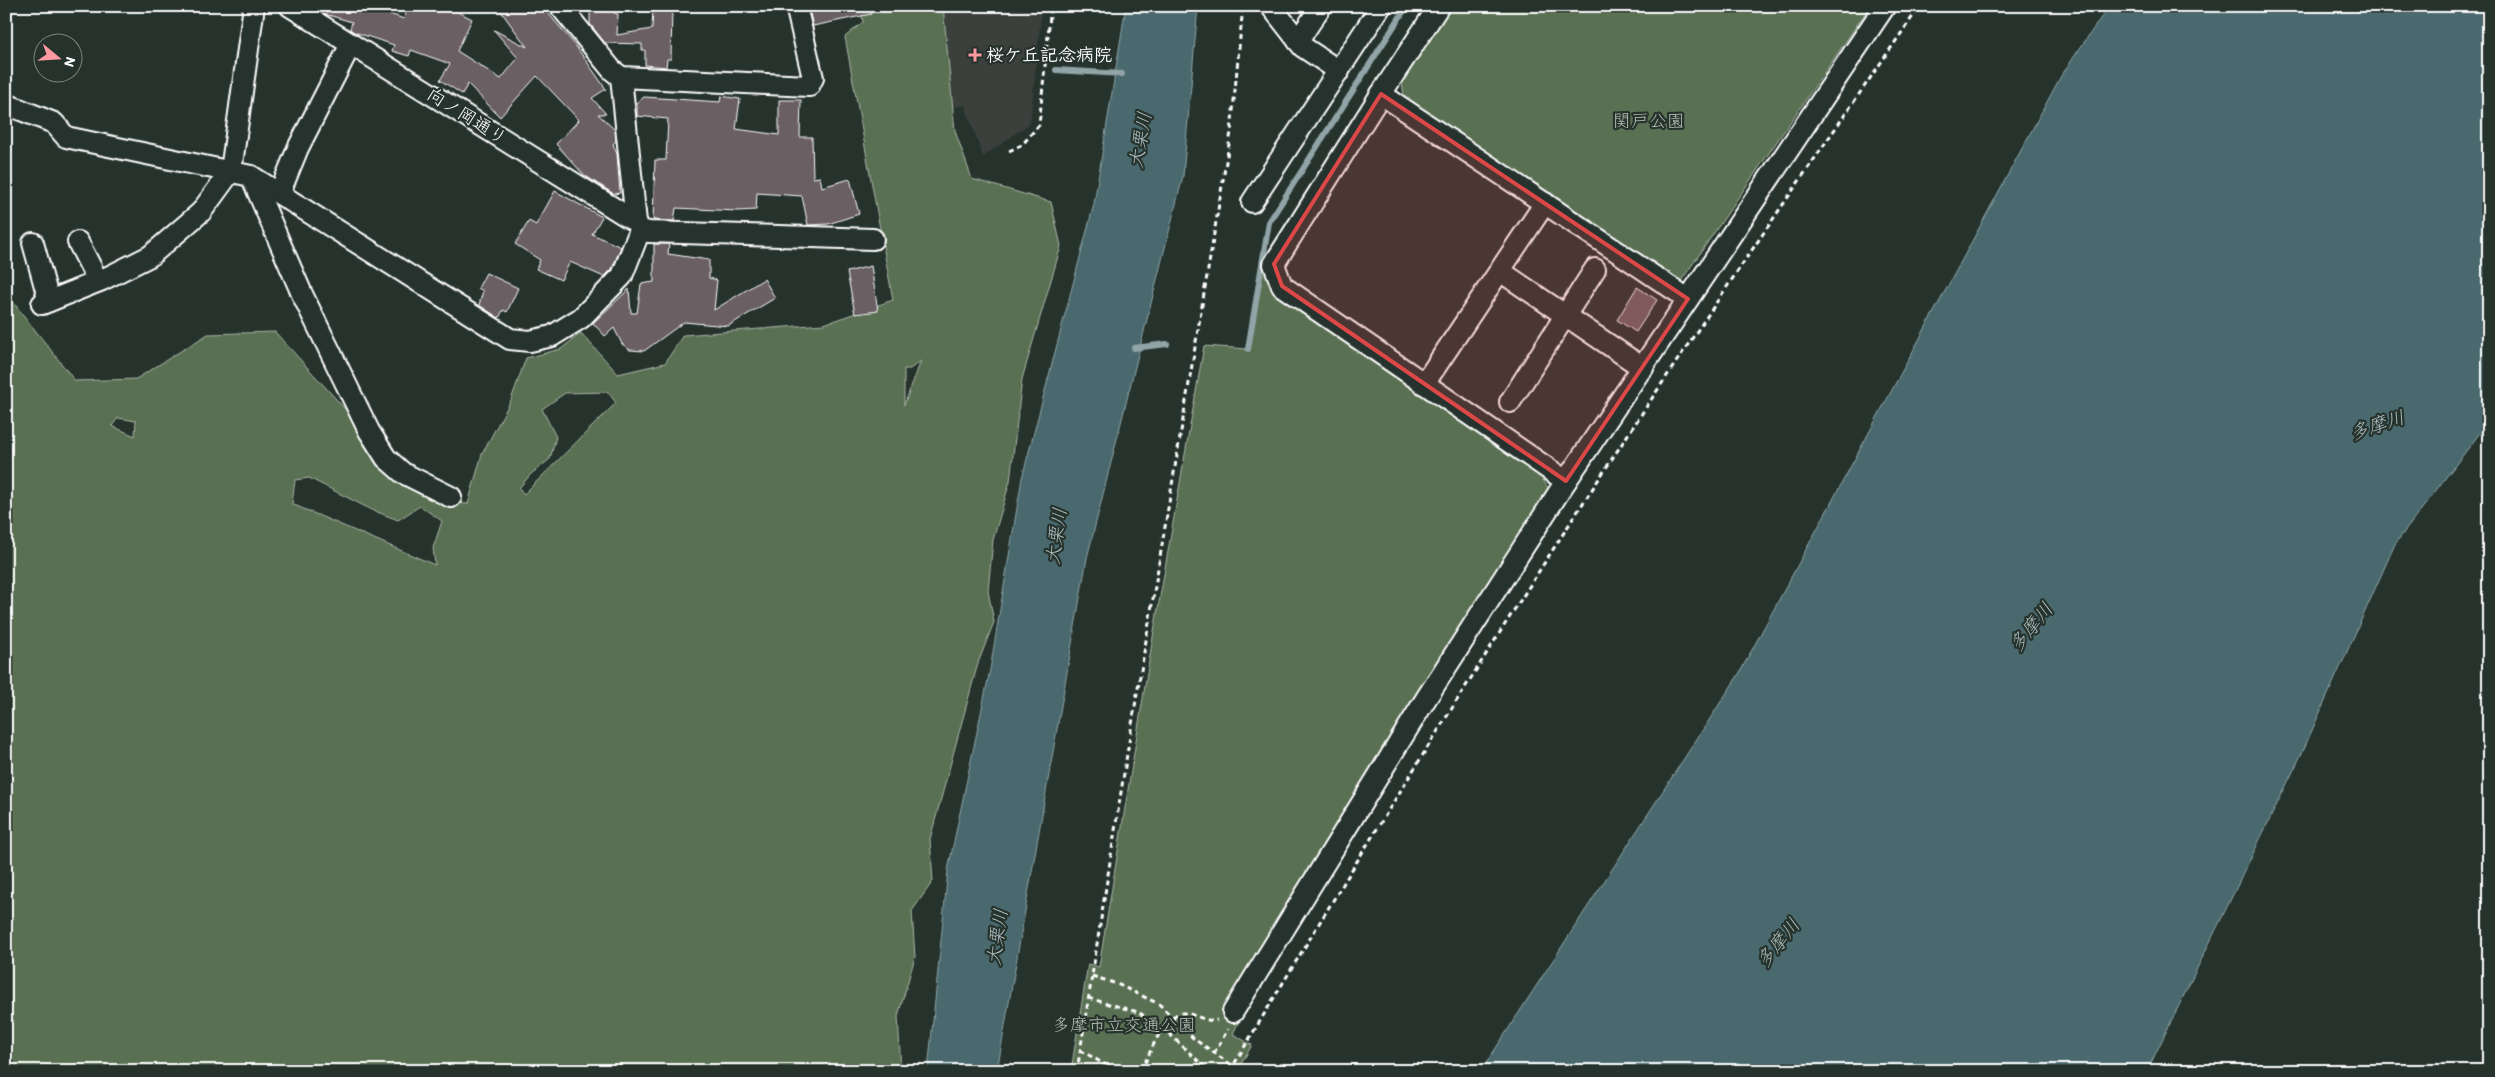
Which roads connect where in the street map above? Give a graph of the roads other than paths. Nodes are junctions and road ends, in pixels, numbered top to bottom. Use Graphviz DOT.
graph roads {
  1 [pos="254,6"];
  2 [pos="290,6"];
  3 [pos="560,6"];
  4 [pos="796,6"];
  5 [pos="1271,6"];
  6 [pos="1322,6"];
  7 [pos="1381,6"];
  8 [pos="1439,6"];
  9 [pos="1886,6"];
  10 [pos="1298,41"];
  11 [pos="351,44"];
  12 [pos="1338,71"];
  13 [pos="621,77"];
  14 [pos="1380,94"];
  15 [pos="6,104"];
  16 [pos="231,172"];
  17 [pos="251,176"];
  18 [pos="280,192"];
  19 [pos="1252,202"];
  20 [pos="1545,204"];
  21 [pos="638,226"];
  22 [pos="873,239"];
  23 [pos="78,242"];
  24 [pos="33,243"];
  25 [pos="1595,269"];
  26 [pos="1500,271"];
  27 [pos="98,281"];
  28 [pos="1688,299"];
  29 [pos="1566,315"];
  30 [pos="1643,368"];
  31 [pos="1424,384"];
  32 [pos="1510,402"];
  33 [pos="1566,481"];
  34 [pos="451,497"];
  35 [pos="1233,1012"];
  1 -- 16 [label="street"];
  2 -- 11 [label="street, 向ノ岡通り"];
  3 -- 13 [label="street"];
  4 -- 13 [label="street"];
  5 -- 10 [label="street"];
  6 -- 10 [label="street"];
  7 -- 12 [label="street"];
  8 -- 14 [label="street"];
  9 -- 28 [label="street"];
  10 -- 12 [label="street"];
  11 -- 18 [label="street"];
  11 -- 21 [label="street, 向ノ岡通り"];
  12 -- 19 [label="street"];
  13 -- 21 [label="street"];
  14 -- 20 [label="street"];
  14 -- 31 [label="street"];
  15 -- 16 [label="street"];
  16 -- 17 [label="street"];
  16 -- 27 [label="street"];
  17 -- 18 [label="street"];
  17 -- 34 [label="street"];
  18 -- 21 [label="street"];
  20 -- 26 [label="street"];
  20 -- 28 [label="street"];
  21 -- 22 [label="street"];
  23 -- 27 [label="street"];
  24 -- 27 [label="street"];
  25 -- 29 [label="street"];
  26 -- 29 [label="street"];
  26 -- 31 [label="street"];
  28 -- 30 [label="street"];
  29 -- 30 [label="street"];
  29 -- 32 [label="street"];
  30 -- 33 [label="street"];
  31 -- 33 [label="street"];
  33 -- 35 [label="street"];
}
